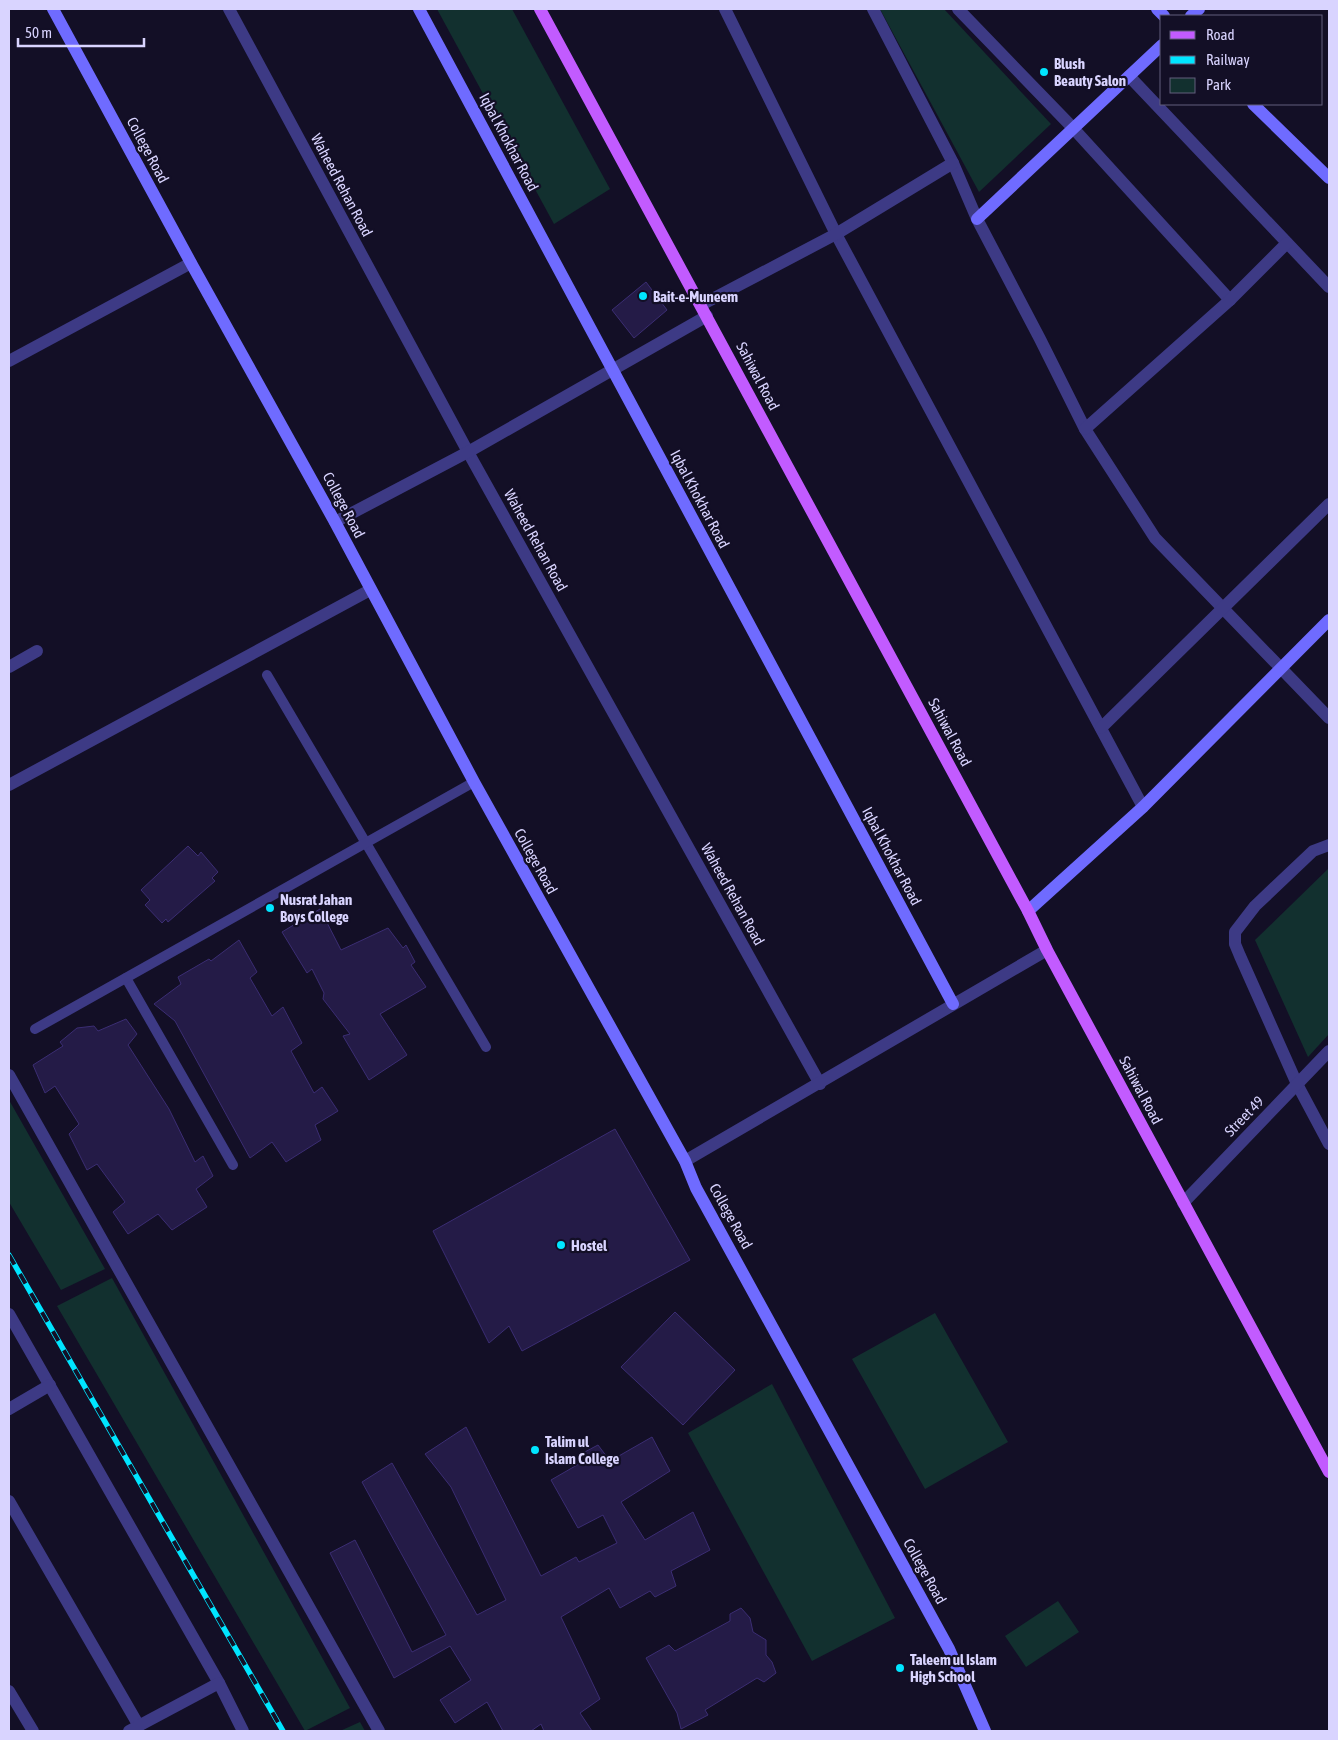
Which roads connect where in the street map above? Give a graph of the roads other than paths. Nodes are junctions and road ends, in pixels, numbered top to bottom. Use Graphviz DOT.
graph roads {
  1 [pos="53,9"];
  2 [pos="229,9"];
  3 [pos="419,9"];
  4 [pos="540,9"];
  5 [pos="725,9"];
  6 [pos="873,9"];
  7 [pos="958,9"];
  8 [pos="1160,47"];
  9 [pos="1129,76"];
  10 [pos="1254,105"];
  11 [pos="1073,128"];
  12 [pos="953,162"];
  13 [pos="1329,178"];
  14 [pos="977,219"];
  15 [pos="836,234"];
  16 [pos="1287,242"];
  17 [pos="191,263"];
  18 [pos="1329,287"];
  19 [pos="1230,300"];
  20 [pos="704,311"];
  21 [pos="9,360"];
  22 [pos="612,370"];
  23 [pos="1086,429"];
  24 [pos="468,452"];
  25 [pos="1329,504"];
  26 [pos="335,522"];
  27 [pos="370,590"];
  28 [pos="1222,609"];
  29 [pos="1329,620"];
  30 [pos="37,651"];
  31 [pos="9,667"];
  32 [pos="1280,668"];
  33 [pos="267,675"];
  34 [pos="1329,718"];
  35 [pos="1101,728"];
  36 [pos="474,782"];
  37 [pos="9,785"];
  38 [pos="1143,807"];
  39 [pos="366,843"];
  40 [pos="1329,845"];
  41 [pos="1028,911"];
  42 [pos="1048,950"];
  43 [pos="126,978"];
  44 [pos="954,1004"];
  45 [pos="35,1029"];
  46 [pos="486,1047"];
  47 [pos="1329,1052"];
  48 [pos="9,1075"];
  49 [pos="820,1084"];
  50 [pos="1298,1084"];
  51 [pos="1329,1144"];
  52 [pos="685,1161"];
  53 [pos="233,1165"];
  54 [pos="1183,1203"];
  55 [pos="9,1314"];
  56 [pos="50,1385"];
  57 [pos="9,1409"];
  58 [pos="1329,1472"];
  59 [pos="9,1501"];
  60 [pos="219,1683"];
  61 [pos="9,1691"];
  62 [pos="134,1728"];
  63 [pos="33,1731"];
  64 [pos="243,1731"];
  65 [pos="379,1731"];
  66 [pos="985,1731"];
  1 -- 17 [label="main road, College Road"];
  2 -- 24 [label="street, Waheed Rehan Road"];
  3 -- 22 [label="main road, Iqbal Khokhar Road"];
  4 -- 20 [label="main road, Sahiwal Road"];
  5 -- 15 [label="street"];
  6 -- 12 [label="street"];
  7 -- 11 [label="street"];
  8 -- 9 [label="main road"];
  9 -- 11 [label="main road"];
  9 -- 16 [label="street"];
  10 -- 13 [label="main road"];
  11 -- 14 [label="main road"];
  11 -- 19 [label="street"];
  12 -- 14 [label="street"];
  12 -- 15 [label="street"];
  14 -- 23 [label="street"];
  15 -- 20 [label="street"];
  15 -- 35 [label="street"];
  16 -- 18 [label="street"];
  16 -- 19 [label="street"];
  17 -- 21 [label="street"];
  17 -- 26 [label="main road, College Road"];
  19 -- 23 [label="street"];
  20 -- 22 [label="street"];
  20 -- 41 [label="main road, Sahiwal Road"];
  22 -- 24 [label="street"];
  22 -- 44 [label="main road, Iqbal Khokhar Road"];
  23 -- 28 [label="street"];
  24 -- 26 [label="street"];
  24 -- 49 [label="street, Waheed Rehan Road"];
  25 -- 28 [label="street"];
  26 -- 27 [label="main road, College Road"];
  27 -- 36 [label="main road, College Road"];
  27 -- 37 [label="street"];
  28 -- 32 [label="street"];
  28 -- 35 [label="street"];
  29 -- 32 [label="main road"];
  30 -- 31 [label="street"];
  32 -- 34 [label="street"];
  32 -- 38 [label="main road"];
  33 -- 39 [label="lane"];
  35 -- 38 [label="street"];
  36 -- 39 [label="lane"];
  36 -- 52 [label="main road, College Road"];
  38 -- 41 [label="main road"];
  39 -- 43 [label="lane"];
  39 -- 46 [label="lane"];
  40 -- 50 [label="street"];
  41 -- 42 [label="main road, Sahiwal Road"];
  42 -- 44 [label="street"];
  42 -- 54 [label="main road, Sahiwal Road"];
  43 -- 45 [label="lane"];
  43 -- 53 [label="lane"];
  44 -- 49 [label="street"];
  47 -- 50 [label="street, Street 49"];
  48 -- 65 [label="street"];
  49 -- 52 [label="street"];
  50 -- 51 [label="street"];
  50 -- 54 [label="street, Street 49"];
  52 -- 66 [label="main road, College Road"];
  54 -- 58 [label="main road, Sahiwal Road"];
  55 -- 56 [label="street"];
  56 -- 57 [label="street"];
  56 -- 60 [label="street"];
  59 -- 62 [label="street"];
  60 -- 62 [label="street"];
  60 -- 64 [label="street"];
  61 -- 63 [label="street"];
}
